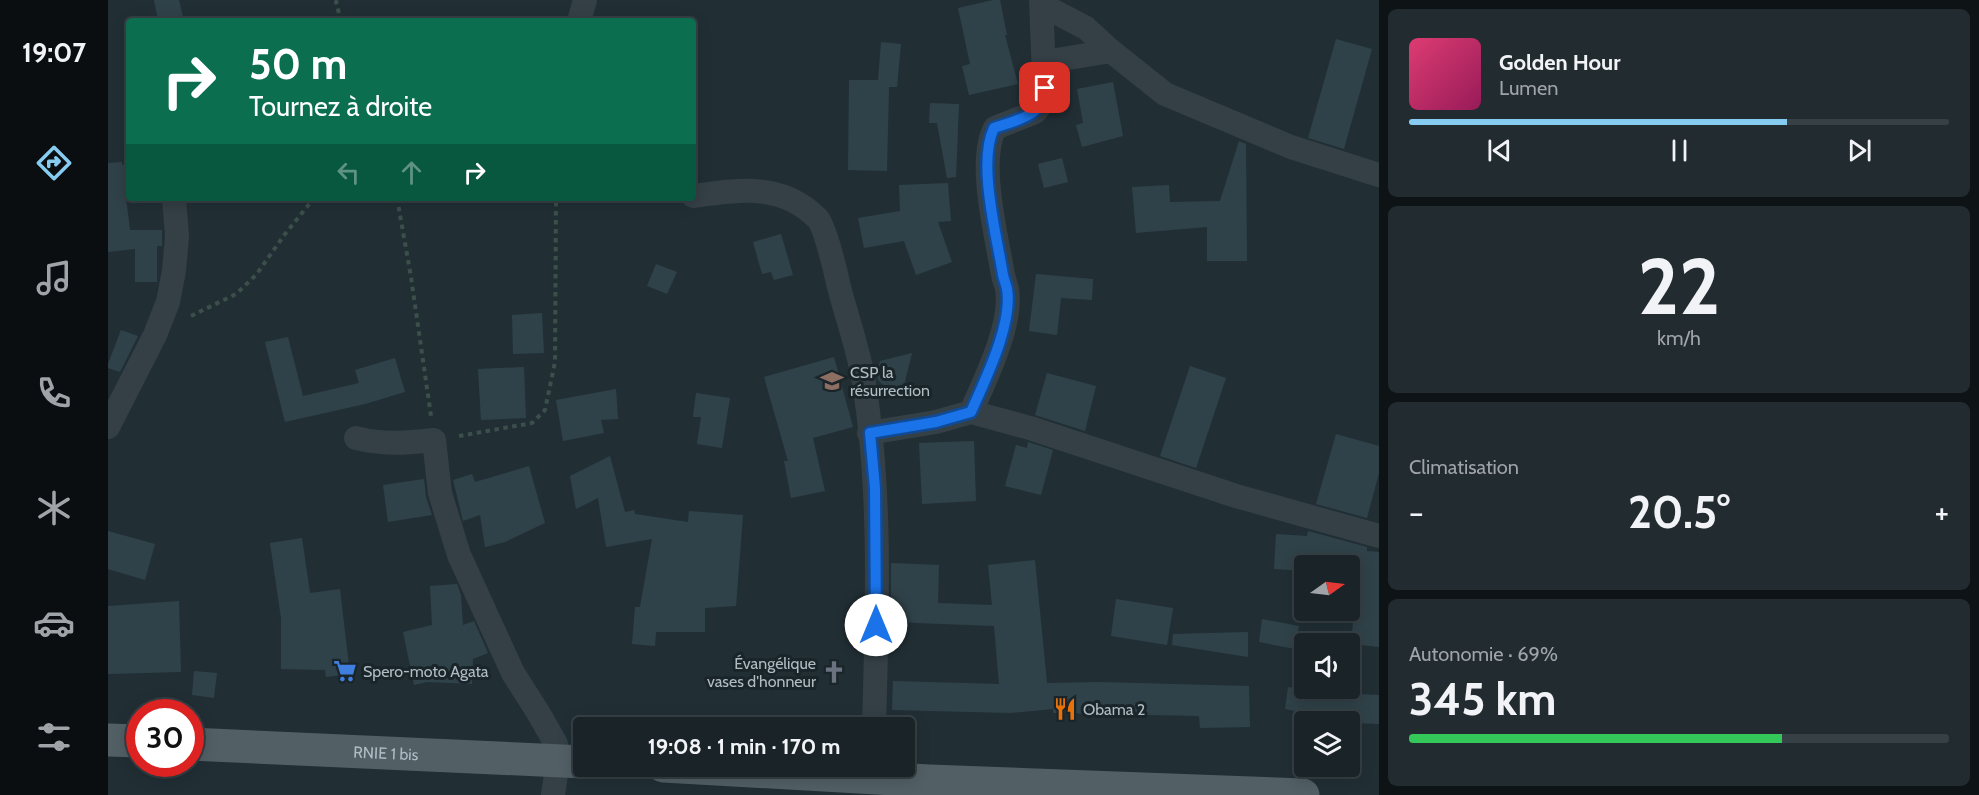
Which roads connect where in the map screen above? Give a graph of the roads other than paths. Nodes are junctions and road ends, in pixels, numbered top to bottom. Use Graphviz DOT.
graph roads {
  1 [pos="585,0"];
  2 [pos="1042,2"];
  3 [pos="580,18"];
  4 [pos="1111,51"];
  5 [pos="1044,62"];
  6 [pos="1379,175"];
  7 [pos="696,196"];
  8 [pos="174,201"];
  9 [pos="117,386"];
  10 [pos="971,412"];
  11 [pos="108,427"];
  12 [pos="870,433"];
  13 [pos="356,438"];
  14 [pos="1379,536"];
  15 [pos="874,717"];
  16 [pos="108,740"];
  17 [pos="126,741"];
  18 [pos="204,745"];
  19 [pos="571,762"];
  20 [pos="890,777"];
  21 [pos="929,788"];
  22 [pos="1243,794"];
  23 [pos="554,795"];
  24 [pos="1303,795"];
  1 -- 3 [label="street"];
  2 -- 4 [label="street"];
  2 -- 5 [label="street"];
  4 -- 5 [label="street"];
  4 -- 6 [label="street"];
  5 -- 10 [label="street"];
  7 -- 12 [label="street"];
  8 -- 9 [label="street"];
  9 -- 11 [label="street"];
  10 -- 12 [label="street"];
  10 -- 14 [label="street"];
  12 -- 15 [label="street"];
  13 -- 19 [label="street"];
  16 -- 17 [label="main road"];
  18 -- 19 [label="main road, RNIE 1 bis"];
  19 -- 23 [label="street"];
  20 -- 21 [label="main road"];
  21 -- 22 [label="main road"];
  22 -- 24 [label="main road"];
}
